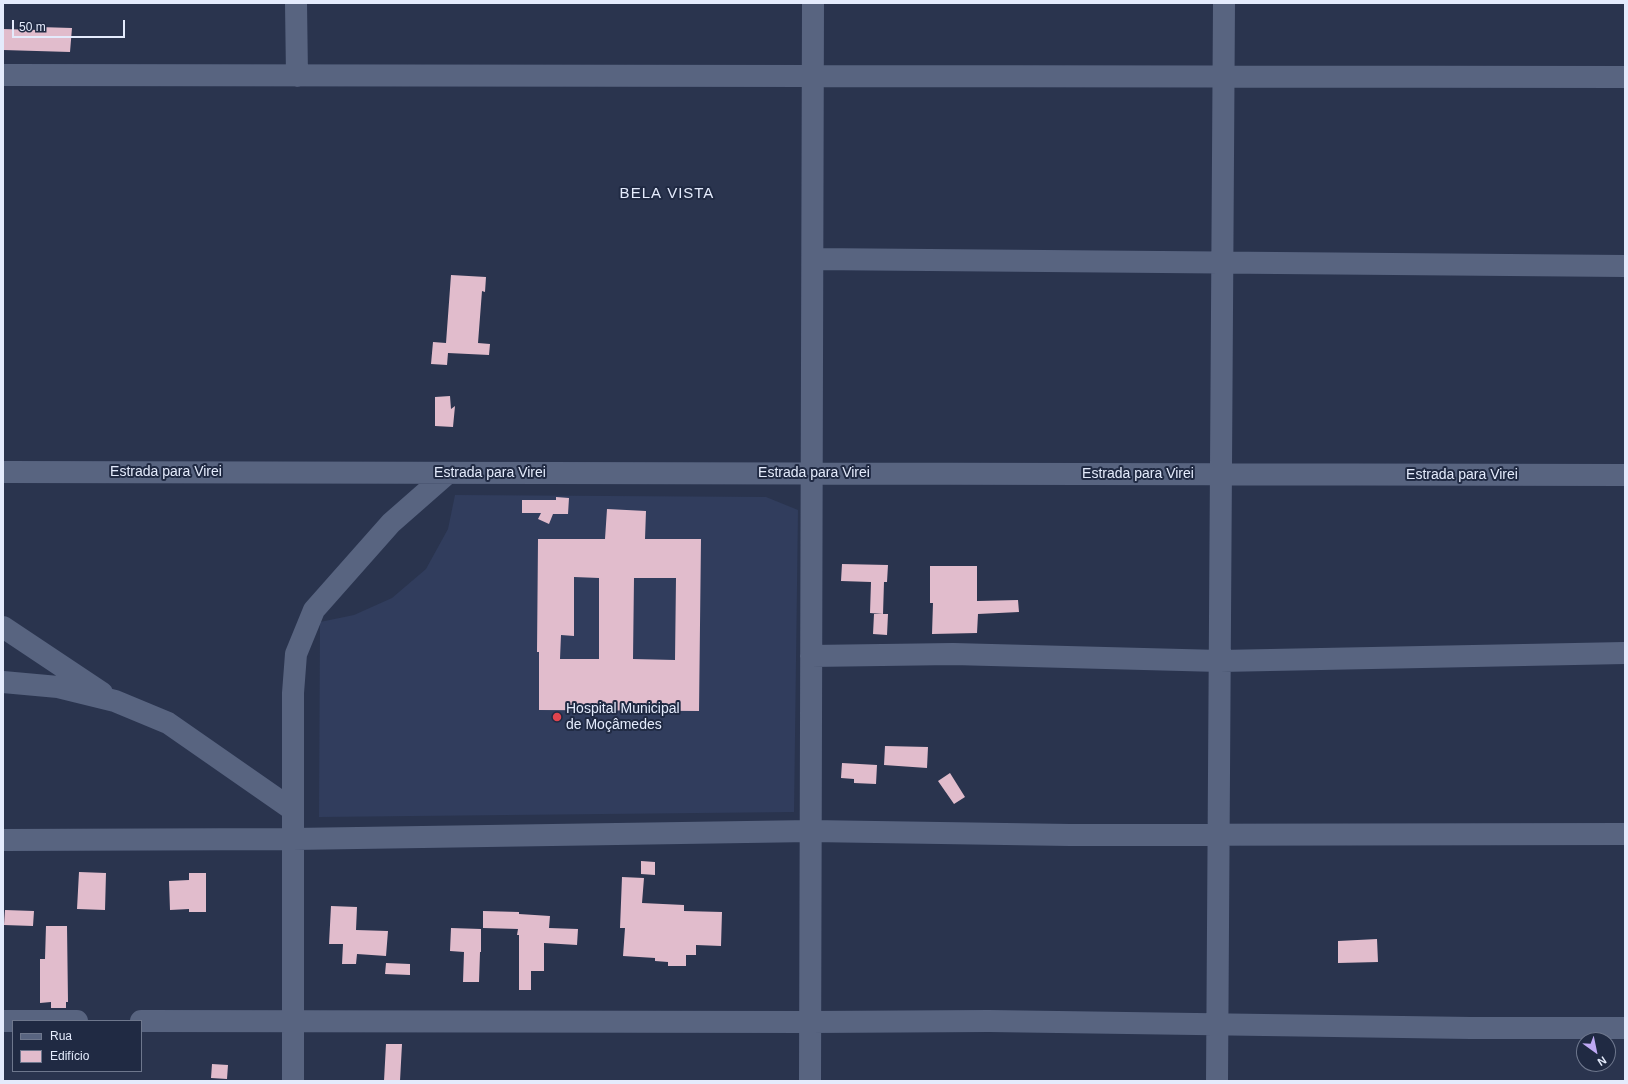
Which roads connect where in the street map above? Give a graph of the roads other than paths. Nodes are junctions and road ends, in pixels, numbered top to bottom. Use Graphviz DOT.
graph roads {
  1 [pos="296,3"];
  2 [pos="813,3"];
  3 [pos="1224,3"];
  4 [pos="3,75"];
  5 [pos="297,76"];
  6 [pos="813,76"];
  7 [pos="1223,76"];
  8 [pos="1625,77"];
  9 [pos="813,259"];
  10 [pos="1222,263"];
  11 [pos="1625,266"];
  12 [pos="3,472"];
  13 [pos="448,473"];
  14 [pos="812,473"];
  15 [pos="1221,474"];
  16 [pos="1625,475"];
  17 [pos="3,627"];
  18 [pos="1625,653"];
  19 [pos="811,656"];
  20 [pos="1220,661"];
  21 [pos="3,682"];
  22 [pos="115,701"];
  23 [pos="293,810"];
  24 [pos="811,831"];
  25 [pos="1625,834"];
  26 [pos="1219,835"];
  27 [pos="293,839"];
  28 [pos="3,840"];
  29 [pos="142,1021"];
  30 [pos="293,1022"];
  31 [pos="810,1022"];
  32 [pos="1218,1024"];
  33 [pos="1625,1028"];
  34 [pos="292,1081"];
  35 [pos="810,1081"];
  36 [pos="1218,1081"];
  1 -- 5 [label="street"];
  2 -- 6 [label="street"];
  3 -- 7 [label="street"];
  4 -- 5 [label="street"];
  5 -- 6 [label="street"];
  6 -- 7 [label="street"];
  6 -- 9 [label="street"];
  7 -- 8 [label="street"];
  7 -- 10 [label="street"];
  9 -- 10 [label="street"];
  9 -- 14 [label="street"];
  10 -- 11 [label="street"];
  10 -- 15 [label="street"];
  12 -- 13 [label="street, Estrada para Virei"];
  13 -- 14 [label="street, Estrada para Virei"];
  13 -- 23 [label="street"];
  14 -- 15 [label="street, Estrada para Virei"];
  14 -- 19 [label="street"];
  15 -- 16 [label="street, Estrada para Virei"];
  15 -- 20 [label="street"];
  17 -- 22 [label="street"];
  18 -- 20 [label="street"];
  19 -- 20 [label="street"];
  19 -- 24 [label="street"];
  20 -- 26 [label="street"];
  21 -- 22 [label="street"];
  22 -- 23 [label="street"];
  23 -- 27 [label="street"];
  24 -- 26 [label="street"];
  24 -- 27 [label="street"];
  24 -- 31 [label="street"];
  25 -- 26 [label="street"];
  26 -- 32 [label="street"];
  27 -- 28 [label="street"];
  27 -- 30 [label="street"];
  29 -- 30 [label="street"];
  30 -- 31 [label="street"];
  30 -- 34 [label="street"];
  31 -- 32 [label="street"];
  31 -- 35 [label="street"];
  32 -- 33 [label="street"];
  32 -- 36 [label="street"];
}
